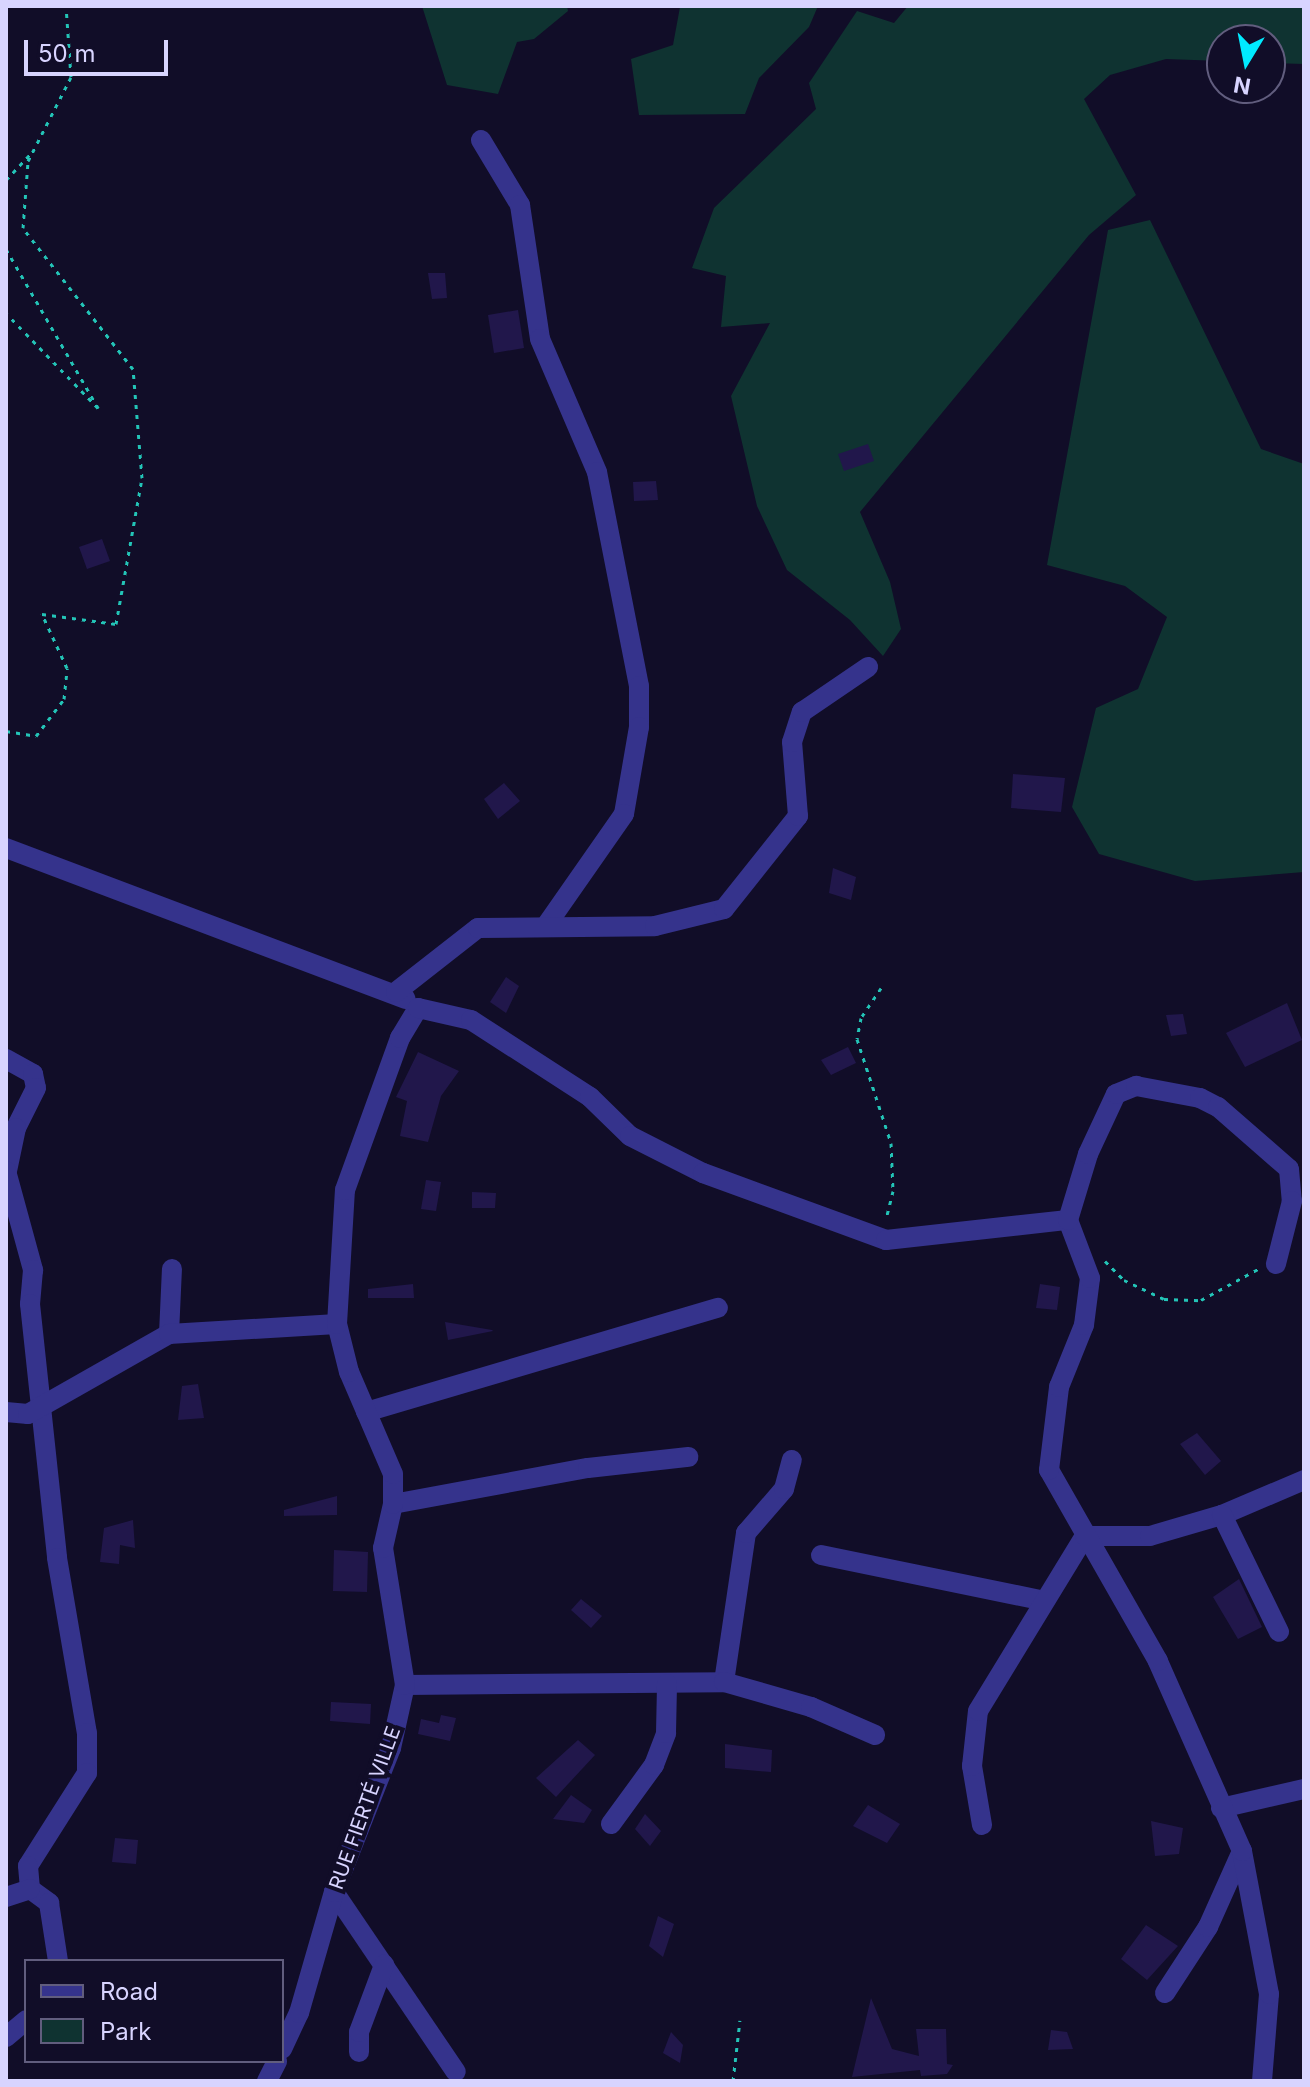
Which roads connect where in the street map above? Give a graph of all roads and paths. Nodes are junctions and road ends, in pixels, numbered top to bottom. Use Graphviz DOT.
graph roads {
  1 [pos="66,6"];
  2 [pos="481,140"];
  3 [pos="33,151"];
  4 [pos="6,180"];
  5 [pos="6,249"];
  6 [pos="6,313"];
  7 [pos="868,667"];
  8 [pos="6,731"];
  9 [pos="6,848"];
  10 [pos="548,923"];
  11 [pos="881,988"];
  12 [pos="396,992"];
  13 [pos="418,1008"];
  14 [pos="6,1059"];
  15 [pos="6,1171"];
  16 [pos="1068,1220"];
  17 [pos="886,1240"];
  18 [pos="1096,1252"];
  19 [pos="1276,1264"];
  20 [pos="172,1269"];
  21 [pos="718,1308"];
  22 [pos="337,1324"];
  23 [pos="169,1334"];
  24 [pos="41,1407"];
  25 [pos="6,1412"];
  26 [pos="366,1412"];
  27 [pos="688,1457"];
  28 [pos="792,1460"];
  29 [pos="1304,1480"];
  30 [pos="393,1504"];
  31 [pos="1222,1515"];
  32 [pos="1085,1536"];
  33 [pos="821,1555"];
  34 [pos="1041,1600"];
  35 [pos="1279,1632"];
  36 [pos="724,1682"];
  37 [pos="667,1684"];
  38 [pos="405,1685"];
  39 [pos="875,1735"];
  40 [pos="1304,1789"];
  41 [pos="1221,1808"];
  42 [pos="611,1824"];
  43 [pos="982,1825"];
  44 [pos="1242,1851"];
  45 [pos="30,1889"];
  46 [pos="334,1892"];
  47 [pos="6,1897"];
  48 [pos="58,1959"];
  49 [pos="384,1965"];
  50 [pos="1165,1993"];
  51 [pos="740,2020"];
  52 [pos="24,2022"];
  53 [pos="6,2037"];
  54 [pos="284,2045"];
  55 [pos="359,2052"];
  56 [pos="276,2063"];
  57 [pos="456,2072"];
  58 [pos="267,2081"];
  59 [pos="733,2081"];
  60 [pos="1262,2081"];
  1 -- 3 [label="path"];
  2 -- 10 [label="street"];
  3 -- 4 [label="path"];
  3 -- 8 [label="path"];
  5 -- 6 [label="path"];
  7 -- 10 [label="street"];
  9 -- 12 [label="street"];
  10 -- 12 [label="street"];
  11 -- 17 [label="path"];
  12 -- 13 [label="street"];
  13 -- 17 [label="street"];
  13 -- 22 [label="street, RUE FIERTÉ VILLE"];
  14 -- 15 [label="street"];
  15 -- 24 [label="street"];
  16 -- 17 [label="street"];
  16 -- 19 [label="street"];
  16 -- 32 [label="street"];
  18 -- 19 [label="path"];
  20 -- 23 [label="street"];
  21 -- 26 [label="street"];
  22 -- 23 [label="street"];
  22 -- 26 [label="street, RUE FIERTÉ VILLE"];
  23 -- 24 [label="street"];
  24 -- 25 [label="street"];
  24 -- 45 [label="street"];
  26 -- 30 [label="street, RUE FIERTÉ VILLE"];
  27 -- 30 [label="street"];
  28 -- 36 [label="street"];
  29 -- 31 [label="street"];
  30 -- 38 [label="street, RUE FIERTÉ VILLE"];
  31 -- 32 [label="street"];
  31 -- 35 [label="street"];
  32 -- 34 [label="street"];
  32 -- 41 [label="street"];
  33 -- 34 [label="street"];
  34 -- 43 [label="street"];
  36 -- 37 [label="street"];
  36 -- 39 [label="street"];
  37 -- 38 [label="street"];
  37 -- 42 [label="street"];
  38 -- 46 [label="street, RUE FIERTÉ VILLE"];
  40 -- 41 [label="street"];
  41 -- 44 [label="street"];
  44 -- 50 [label="street"];
  44 -- 60 [label="street"];
  45 -- 47 [label="street"];
  45 -- 48 [label="street"];
  46 -- 49 [label="street"];
  46 -- 54 [label="street, RUE FIERTÉ VILLE"];
  49 -- 55 [label="street"];
  49 -- 57 [label="street"];
  51 -- 59 [label="path"];
  52 -- 53 [label="street"];
  56 -- 58 [label="street"];
}
